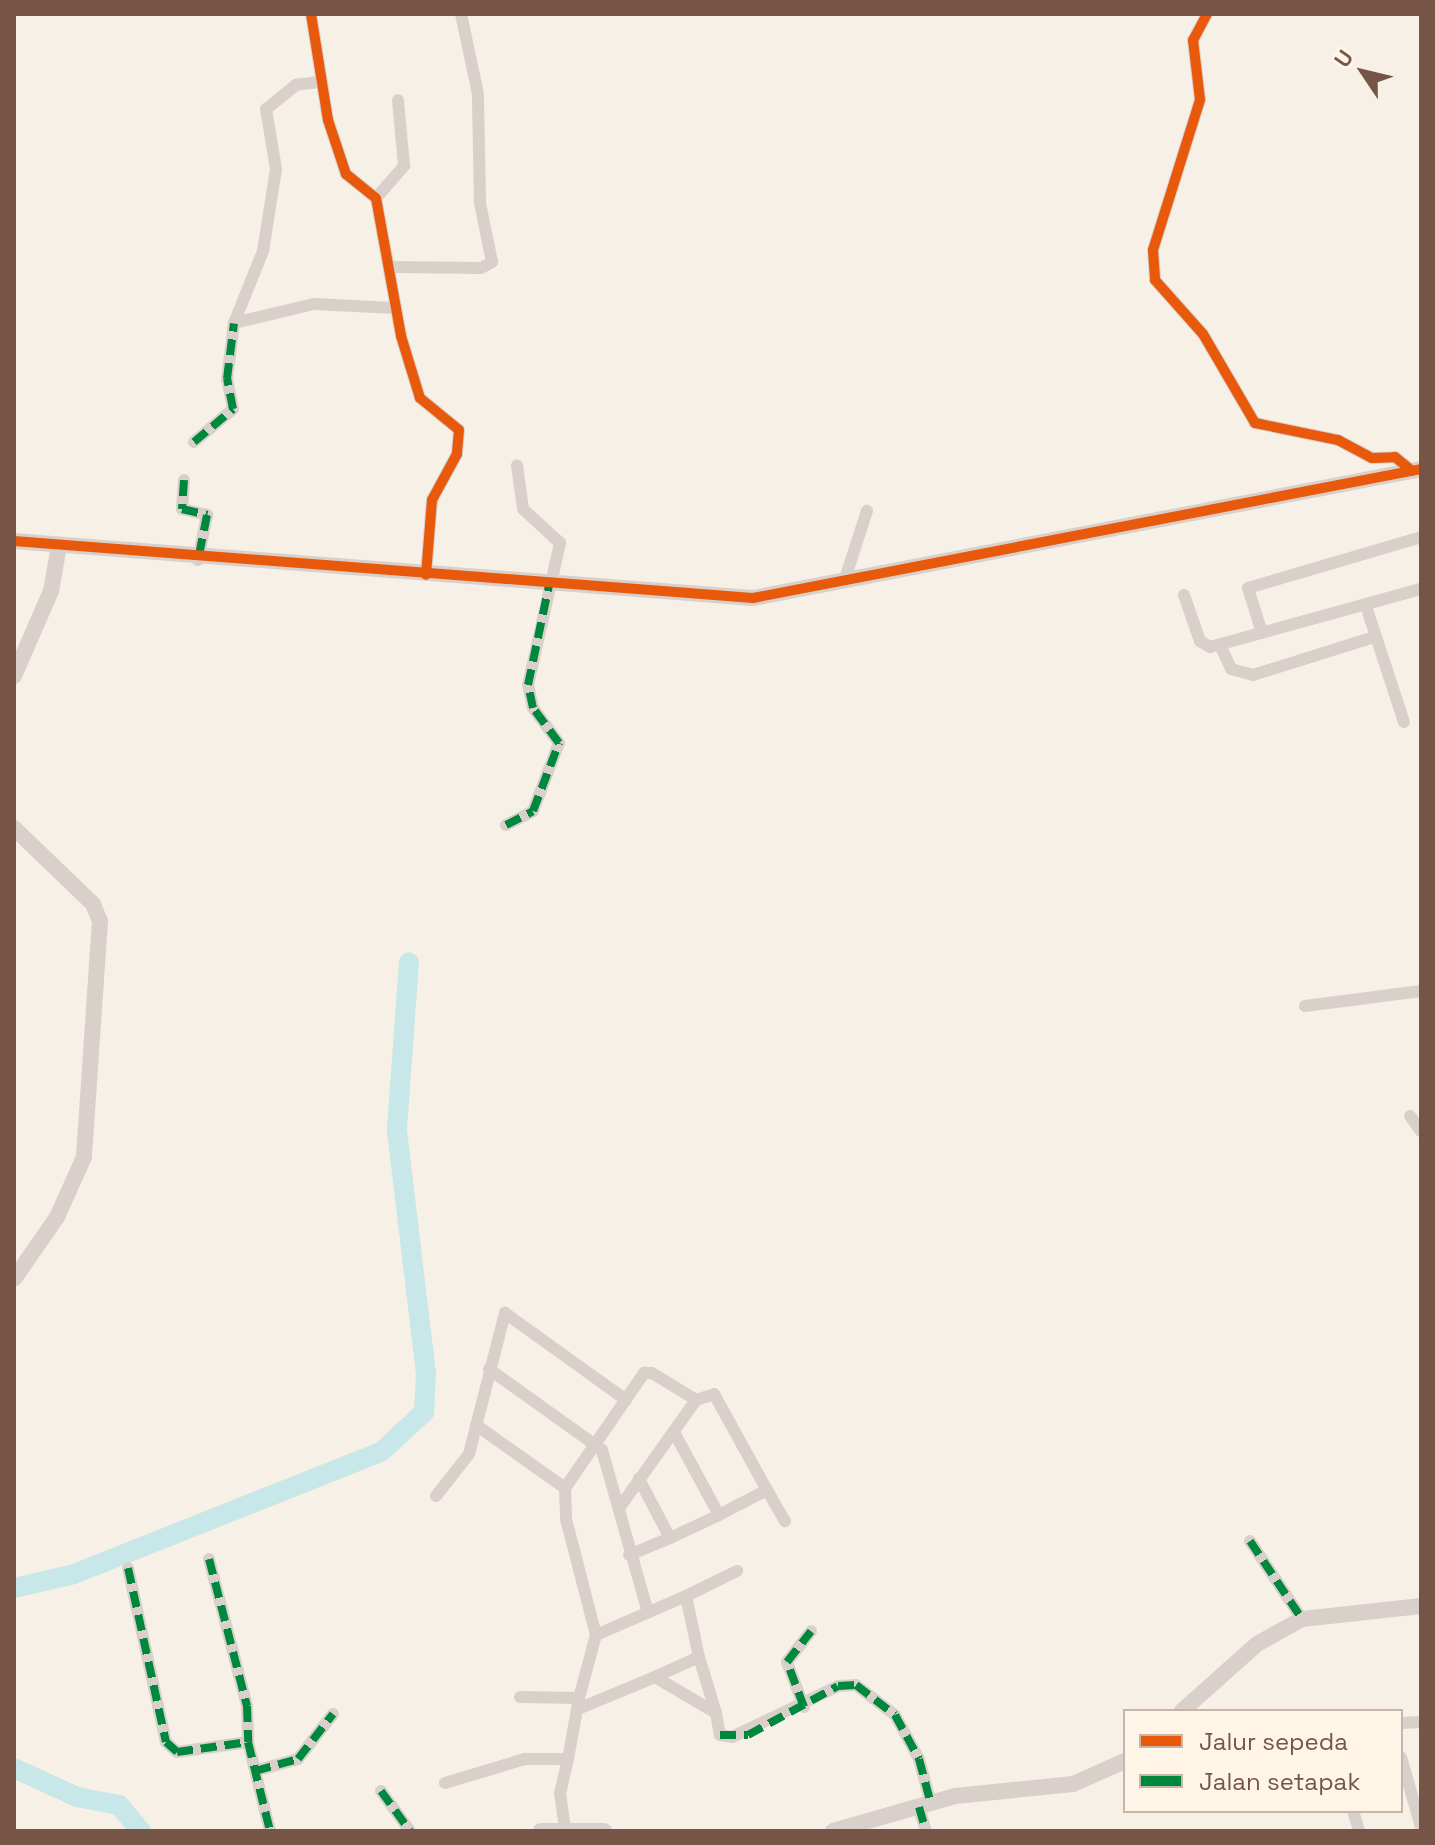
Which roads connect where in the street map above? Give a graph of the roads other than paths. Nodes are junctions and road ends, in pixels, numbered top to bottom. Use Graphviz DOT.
graph roads {
  1 [pos="311,14"];
  2 [pos="461,14"];
  3 [pos="1207,14"];
  4 [pos="319,82"];
  5 [pos="398,100"];
  6 [pos="376,198"];
  7 [pos="393,267"];
  8 [pos="395,308"];
  9 [pos="234,323"];
  10 [pos="194,442"];
  11 [pos="517,465"];
  12 [pos="1416,470"];
  13 [pos="184,480"];
  14 [pos="867,511"];
  15 [pos="1421,537"];
  16 [pos="14,541"];
  17 [pos="59,546"];
  18 [pos="198,560"];
  19 [pos="426,575"];
  20 [pos="844,582"];
  21 [pos="549,585"];
  22 [pos="1421,589"];
  23 [pos="1184,595"];
  24 [pos="1366,606"];
  25 [pos="1262,633"];
  26 [pos="1374,637"];
  27 [pos="1221,649"];
  28 [pos="14,676"];
  29 [pos="1404,722"];
  30 [pos="506,825"];
  31 [pos="14,828"];
  32 [pos="1421,991"];
  33 [pos="1305,1006"];
  34 [pos="1410,1116"];
  35 [pos="1421,1131"];
  36 [pos="14,1279"];
  37 [pos="489,1369"];
  38 [pos="626,1400"];
  39 [pos="696,1400"];
  40 [pos="476,1425"];
  41 [pos="674,1432"];
  42 [pos="598,1444"];
  43 [pos="639,1479"];
  44 [pos="565,1488"];
  45 [pos="767,1490"];
  46 [pos="436,1496"];
  47 [pos="620,1507"];
  48 [pos="719,1515"];
  49 [pos="785,1521"];
  50 [pos="670,1538"];
  51 [pos="1250,1541"];
  52 [pos="629,1555"];
  53 [pos="209,1559"];
  54 [pos="128,1568"];
  55 [pos="737,1571"];
  56 [pos="686,1596"];
  57 [pos="1421,1606"];
  58 [pos="648,1613"];
  59 [pos="1302,1619"];
  60 [pos="811,1631"];
  61 [pos="596,1635"];
  62 [pos="699,1657"];
  63 [pos="655,1677"];
  64 [pos="520,1697"];
  65 [pos="579,1704"];
  66 [pos="804,1707"];
  67 [pos="1184,1709"];
  68 [pos="716,1713"];
  69 [pos="333,1714"];
  70 [pos="248,1742"];
  71 [pos="568,1759"];
  72 [pos="1123,1762"];
  73 [pos="1403,1764"];
  74 [pos="255,1771"];
  75 [pos="445,1783"];
  76 [pos="381,1791"];
  77 [pos="925,1805"];
  78 [pos="1421,1827"];
  79 [pos="565,1828"];
  80 [pos="270,1831"];
  81 [pos="410,1831"];
  82 [pos="541,1831"];
  83 [pos="604,1831"];
  84 [pos="833,1831"];
  85 [pos="926,1831"];
  1 -- 4 [label="street"];
  2 -- 7 [label="street"];
  3 -- 12 [label="street"];
  4 -- 6 [label="street"];
  4 -- 9 [label="street"];
  5 -- 6 [label="street"];
  6 -- 7 [label="street"];
  7 -- 8 [label="street"];
  8 -- 9 [label="street"];
  8 -- 19 [label="street"];
  9 -- 10 [label="street"];
  11 -- 21 [label="street"];
  12 -- 20 [label="street"];
  13 -- 18 [label="street"];
  14 -- 20 [label="street"];
  15 -- 25 [label="street"];
  16 -- 17 [label="street"];
  17 -- 18 [label="street"];
  17 -- 28 [label="street"];
  18 -- 19 [label="street"];
  19 -- 21 [label="street"];
  20 -- 21 [label="street"];
  21 -- 30 [label="street"];
  22 -- 24 [label="street"];
  23 -- 27 [label="street"];
  24 -- 25 [label="street"];
  24 -- 26 [label="street"];
  25 -- 27 [label="street"];
  26 -- 27 [label="street"];
  26 -- 29 [label="street"];
  31 -- 36 [label="street"];
  32 -- 33 [label="street"];
  34 -- 35 [label="street"];
  37 -- 38 [label="street"];
  37 -- 40 [label="street"];
  37 -- 42 [label="street"];
  38 -- 39 [label="street"];
  38 -- 42 [label="street"];
  39 -- 41 [label="street"];
  39 -- 45 [label="street"];
  40 -- 44 [label="street"];
  40 -- 46 [label="street"];
  41 -- 43 [label="street"];
  41 -- 48 [label="street"];
  42 -- 44 [label="street"];
  42 -- 47 [label="street"];
  43 -- 47 [label="street"];
  43 -- 50 [label="street"];
  44 -- 61 [label="street"];
  45 -- 48 [label="street"];
  45 -- 49 [label="street"];
  47 -- 52 [label="street"];
  48 -- 50 [label="street"];
  50 -- 52 [label="street"];
  51 -- 59 [label="street"];
  52 -- 58 [label="street"];
  53 -- 70 [label="street"];
  54 -- 70 [label="street"];
  55 -- 56 [label="street"];
  56 -- 58 [label="street"];
  56 -- 62 [label="street"];
  57 -- 59 [label="street"];
  58 -- 61 [label="street"];
  59 -- 67 [label="street"];
  60 -- 66 [label="street"];
  61 -- 65 [label="street"];
  62 -- 63 [label="street"];
  62 -- 68 [label="street"];
  63 -- 65 [label="street"];
  63 -- 68 [label="street"];
  64 -- 65 [label="street"];
  65 -- 71 [label="street"];
  66 -- 68 [label="street"];
  66 -- 77 [label="street"];
  69 -- 74 [label="street"];
  70 -- 74 [label="street"];
  71 -- 75 [label="street"];
  71 -- 79 [label="street"];
  72 -- 77 [label="street"];
  73 -- 78 [label="street"];
  74 -- 80 [label="street"];
  76 -- 81 [label="street"];
  77 -- 84 [label="street"];
  77 -- 85 [label="street"];
  79 -- 82 [label="street"];
  79 -- 83 [label="street"];
}
